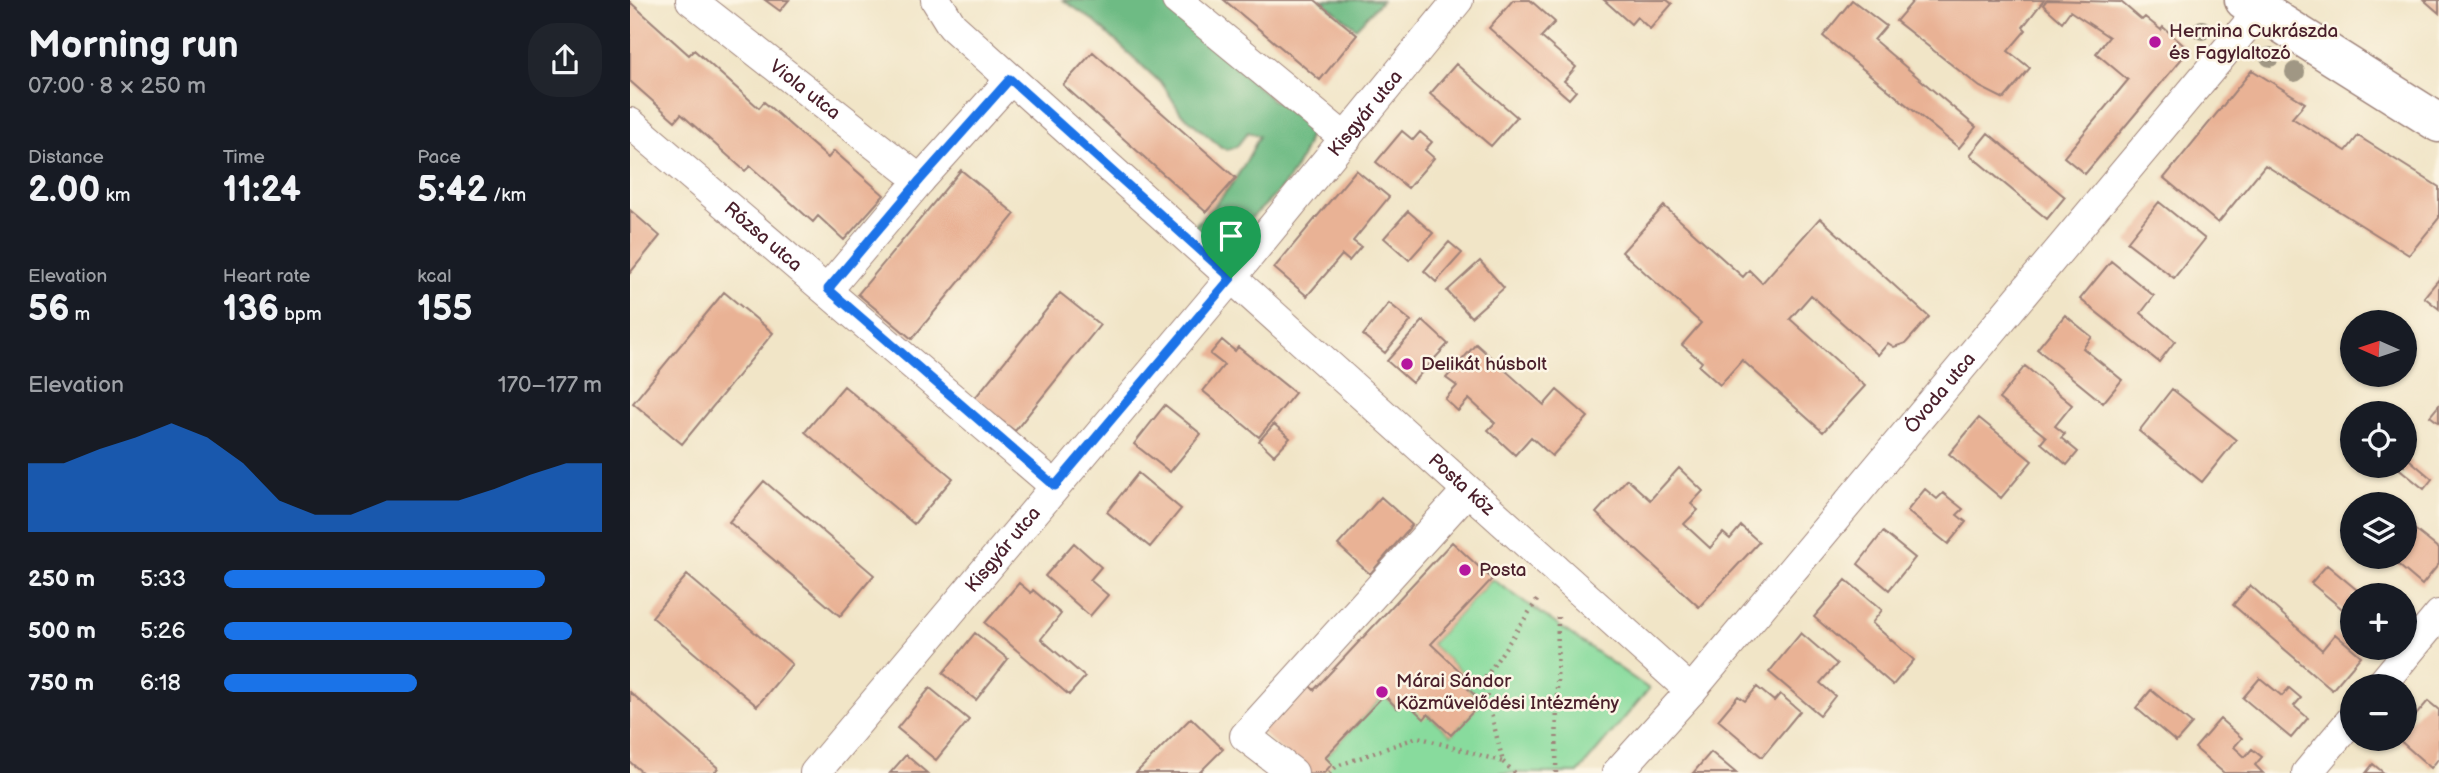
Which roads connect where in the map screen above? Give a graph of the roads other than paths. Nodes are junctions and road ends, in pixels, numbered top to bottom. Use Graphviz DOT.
graph roads {
  1 [pos="691,0"];
  2 [pos="936,0"];
  3 [pos="1177,0"];
  4 [pos="1450,3"];
  5 [pos="2252,5"];
  6 [pos="1010,79"];
  7 [pos="630,123"];
  8 [pos="2439,123"];
  9 [pos="1346,139"];
  10 [pos="920,180"];
  11 [pos="1231,278"];
  12 [pos="828,289"];
  13 [pos="1055,486"];
  14 [pos="1467,491"];
  15 [pos="2439,615"];
  16 [pos="2390,674"];
  17 [pos="1691,691"];
  18 [pos="2340,733"];
  19 [pos="815,773"];
  20 [pos="1293,773"];
  21 [pos="1617,773"];
  22 [pos="2307,773"];
  1 -- 10 [label="street, Viola utca"];
  2 -- 6 [label="street, Posta köz"];
  3 -- 9 [label="street"];
  4 -- 9 [label="street, Kisgyár utca"];
  5 -- 8 [label="main road"];
  5 -- 17 [label="street, Óvoda utca"];
  6 -- 10 [label="street"];
  6 -- 11 [label="street, Posta köz"];
  7 -- 12 [label="street, Rózsa utca"];
  9 -- 11 [label="street, Kisgyár utca"];
  10 -- 12 [label="street"];
  11 -- 13 [label="street, Kisgyár utca"];
  11 -- 14 [label="street, Posta köz"];
  12 -- 13 [label="street, Rózsa utca"];
  13 -- 19 [label="street, Kisgyár utca"];
  14 -- 17 [label="street, Posta köz"];
  14 -- 20 [label="street"];
  15 -- 16 [label="street"];
  17 -- 21 [label="street, Óvoda utca"];
  18 -- 22 [label="street"];
}
